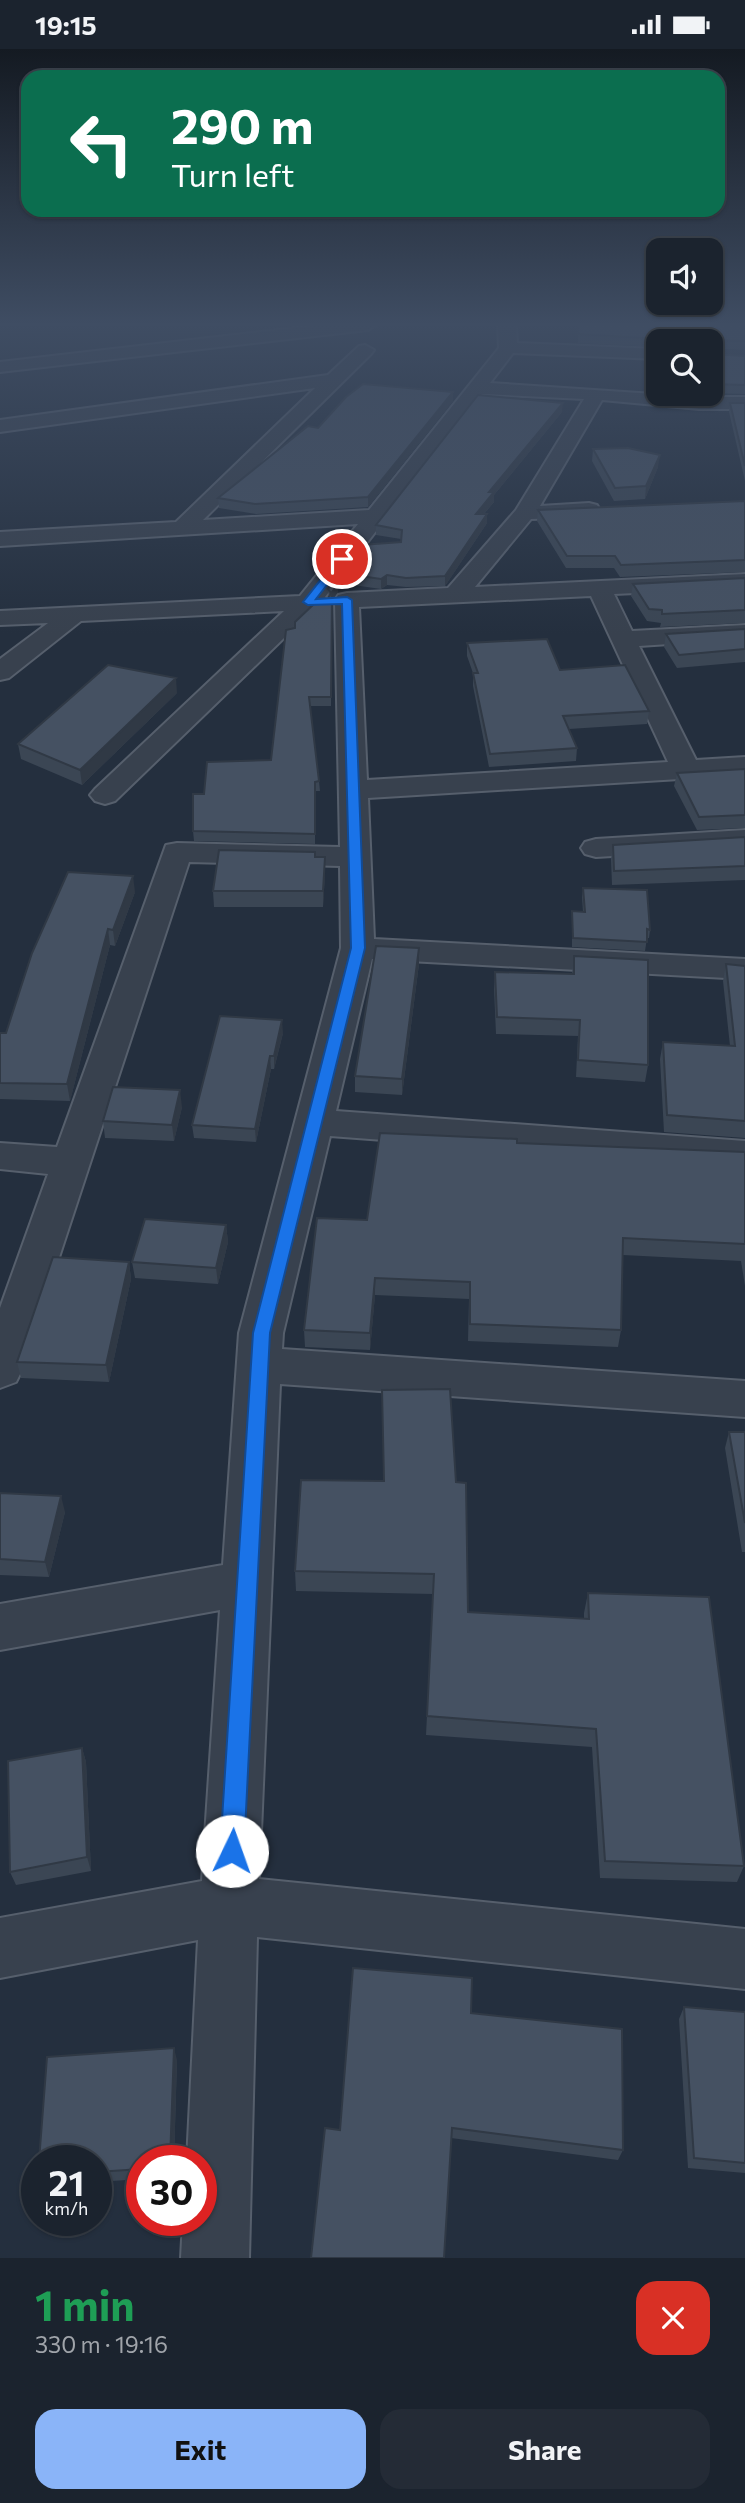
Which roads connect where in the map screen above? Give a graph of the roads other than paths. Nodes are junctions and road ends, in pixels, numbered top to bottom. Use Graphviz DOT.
graph roads {
  1 [pos="285,428"];
  2 [pos="447,428"];
  3 [pos="576,428"];
  4 [pos="608,509"];
  5 [pos="526,513"];
  6 [pos="376,516"];
  7 [pos="183,527"];
  8 [pos="0,538"];
  9 [pos="745,581"];
  10 [pos="599,588"];
  11 [pos="454,595"];
  12 [pos="327,601"];
  13 [pos="75,614"];
  14 [pos="0,618"];
  15 [pos="745,632"];
  16 [pos="623,639"];
  17 [pos="0,672"];
  18 [pos="745,766"];
  19 [pos="686,770"];
  20 [pos="353,790"];
  21 [pos="105,795"];
  22 [pos="745,839"];
  23 [pos="596,848"];
  24 [pos="355,857"];
  25 [pos="358,948"];
  26 [pos="745,969"];
  27 [pos="314,1122"];
  28 [pos="745,1154"];
  29 [pos="0,1156"];
  30 [pos="71,1162"];
  31 [pos="259,1365"];
  32 [pos="0,1370"];
  33 [pos="745,1398"];
  34 [pos="247,1583"];
  35 [pos="0,1627"];
  36 [pos="229,1905"];
  37 [pos="0,1948"];
  38 [pos="745,1959"];
  39 [pos="215,2258"];
  1 -- 7 [label="street"];
  2 -- 6 [label="street"];
  3 -- 5 [label="street"];
  4 -- 5 [label="street"];
  5 -- 11 [label="street"];
  6 -- 7 [label="street"];
  6 -- 12 [label="street"];
  7 -- 8 [label="street"];
  9 -- 10 [label="street"];
  10 -- 11 [label="street"];
  10 -- 16 [label="street"];
  11 -- 12 [label="street"];
  12 -- 13 [label="street"];
  12 -- 20 [label="street"];
  12 -- 21 [label="street"];
  13 -- 14 [label="street"];
  13 -- 17 [label="street"];
  15 -- 16 [label="street"];
  16 -- 19 [label="street"];
  18 -- 19 [label="street"];
  19 -- 20 [label="street"];
  20 -- 24 [label="street"];
  22 -- 23 [label="street"];
  24 -- 25 [label="street"];
  24 -- 30 [label="street"];
  25 -- 26 [label="street"];
  25 -- 27 [label="street"];
  27 -- 28 [label="street"];
  27 -- 31 [label="street"];
  29 -- 30 [label="street"];
  30 -- 32 [label="street"];
  31 -- 33 [label="street"];
  31 -- 34 [label="street"];
  34 -- 35 [label="street"];
  34 -- 36 [label="street"];
  36 -- 37 [label="street"];
  36 -- 38 [label="street"];
  36 -- 39 [label="street"];
}
